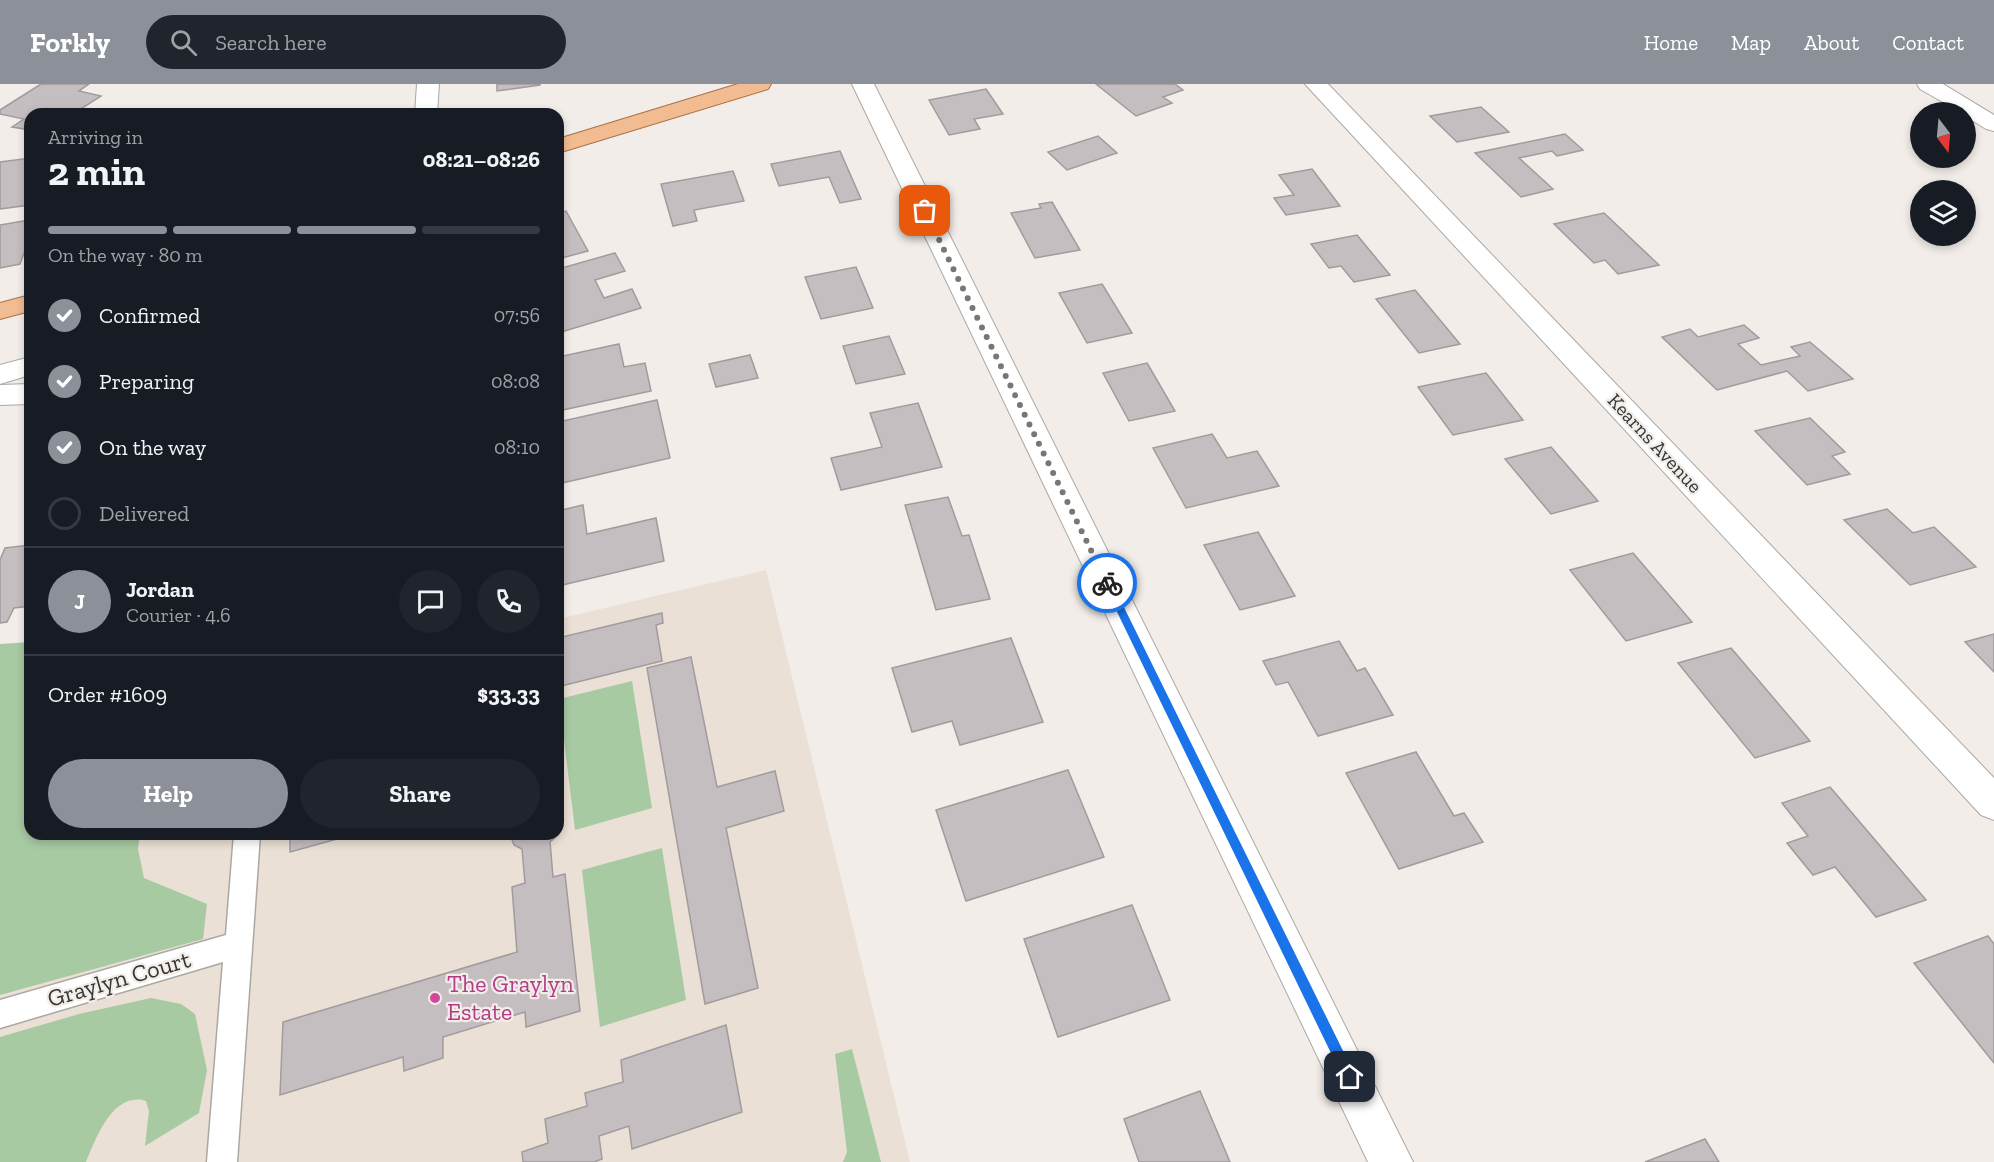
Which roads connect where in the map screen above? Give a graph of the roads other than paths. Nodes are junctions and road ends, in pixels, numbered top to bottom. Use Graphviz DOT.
graph roads {
  1 [pos="428,84"];
  2 [pos="760,84"];
  3 [pos="863,84"];
  4 [pos="1316,84"];
  5 [pos="1928,84"];
  6 [pos="426,108"];
  7 [pos="1994,124"];
  8 [pos="564,144"];
  9 [pos="24,305"];
  10 [pos="0,311"];
  11 [pos="24,368"];
  12 [pos="0,375"];
  13 [pos="24,394"];
  14 [pos="0,395"];
  15 [pos="1994,803"];
  16 [pos="246,840"];
  17 [pos="237,945"];
  18 [pos="0,1014"];
  19 [pos="222,1162"];
  20 [pos="1391,1162"];
  1 -- 6 [label="street"];
  2 -- 8 [label="main road"];
  3 -- 20 [label="street"];
  4 -- 15 [label="street, Kearns Avenue"];
  5 -- 7 [label="street"];
  9 -- 10 [label="main road"];
  11 -- 12 [label="street"];
  13 -- 14 [label="street"];
  16 -- 17 [label="lane"];
  17 -- 18 [label="lane, Graylyn Court"];
  17 -- 19 [label="lane"];
}
